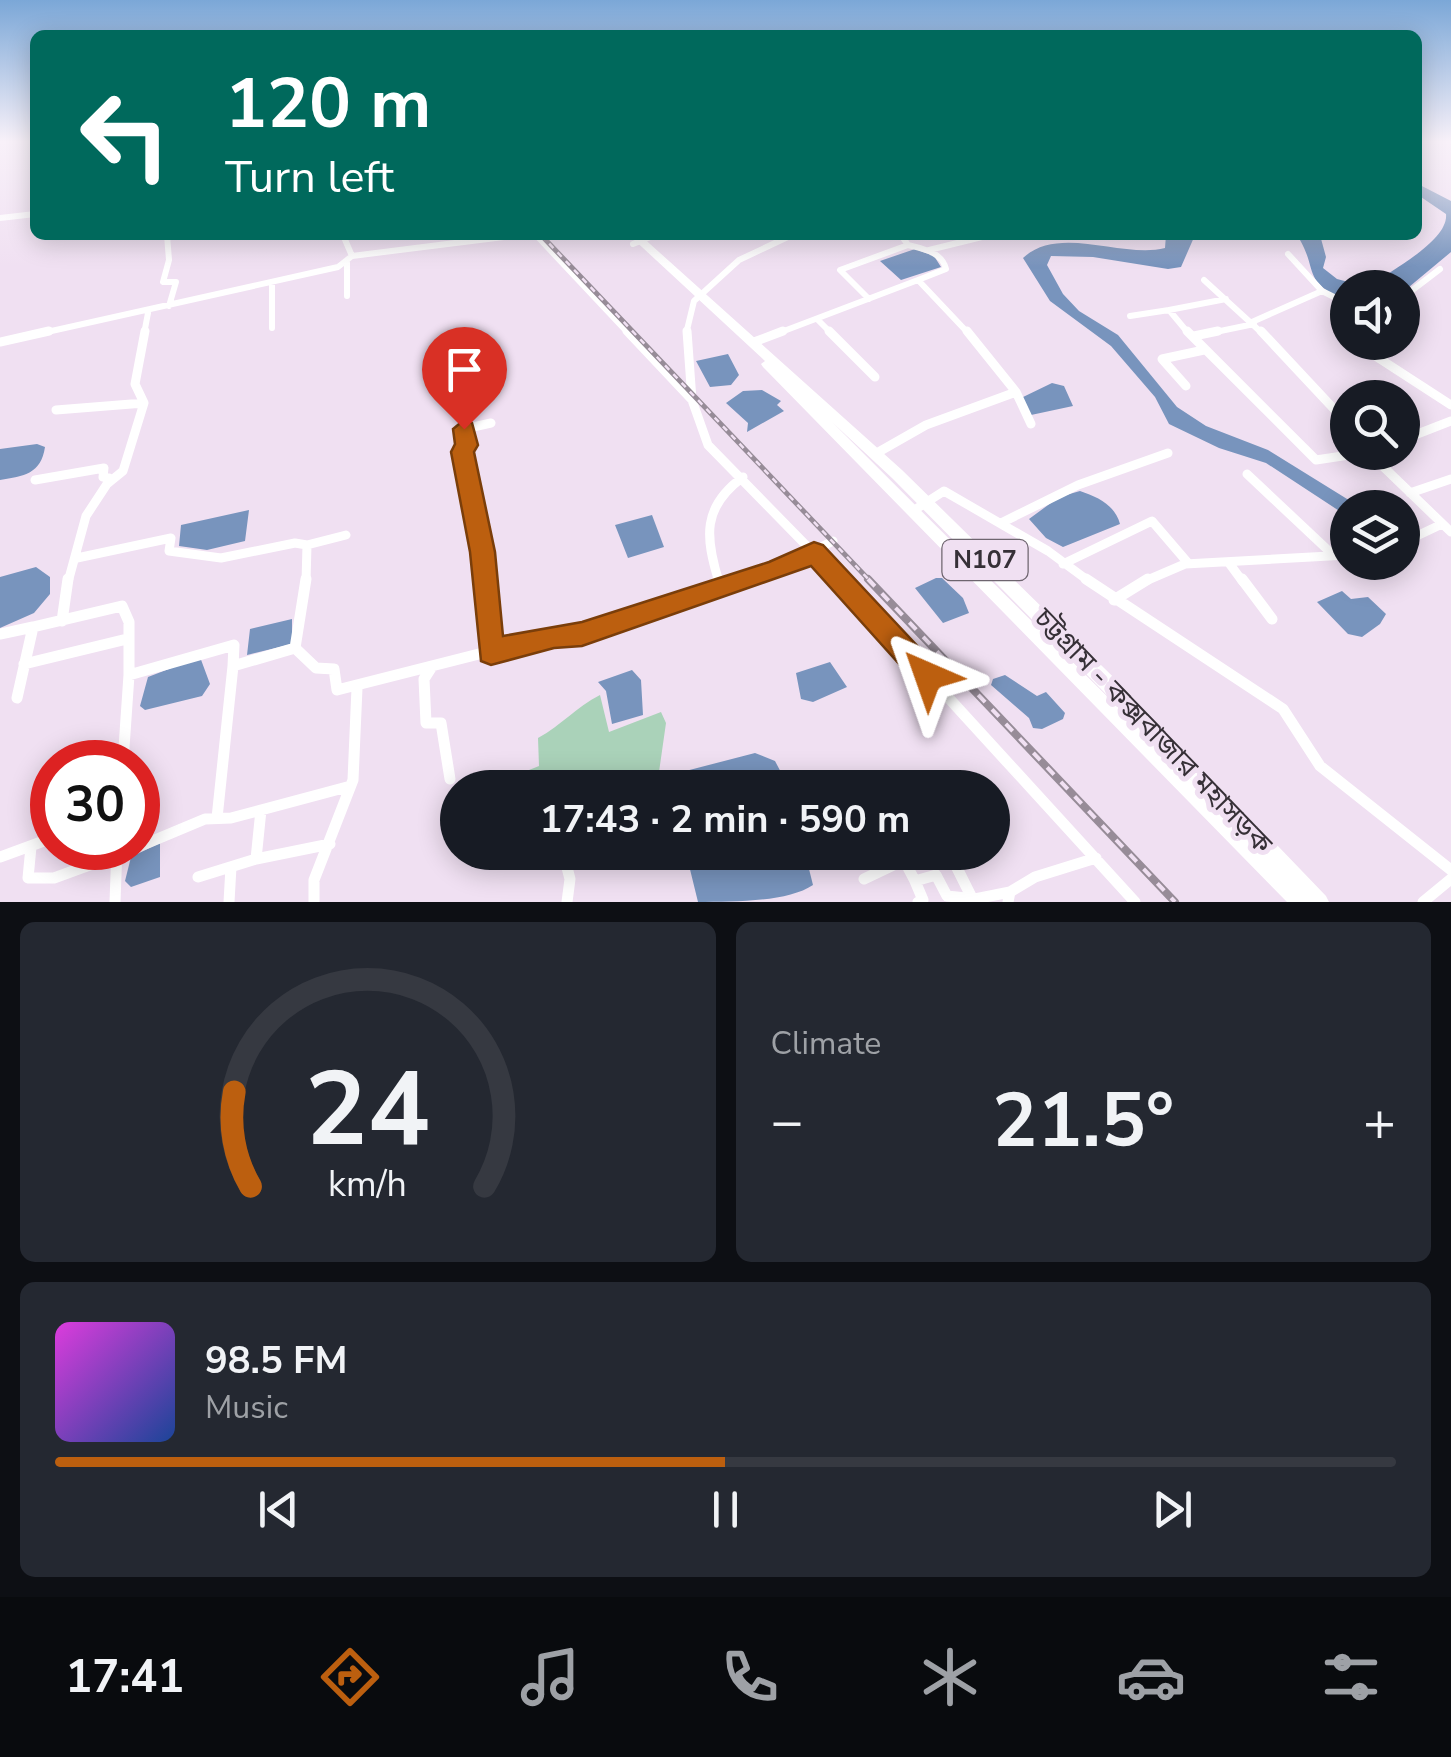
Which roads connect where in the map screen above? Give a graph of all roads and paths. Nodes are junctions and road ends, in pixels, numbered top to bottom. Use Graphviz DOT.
graph roads {
  1 [pos="30,215"];
  2 [pos="0,218"];
  3 [pos="168,240"];
  4 [pos="344,240"];
  5 [pos="487,240"];
  6 [pos="541,240"];
  7 [pos="639,240"];
  8 [pos="781,240"];
  9 [pos="904,240"];
  10 [pos="968,240"];
  11 [pos="908,245"];
  12 [pos="929,250"];
  13 [pos="1288,254"];
  14 [pos="349,260"];
  15 [pos="1440,270"];
  16 [pos="918,280"];
  17 [pos="1204,280"];
  18 [pos="272,285"];
  19 [pos="1420,285"];
  20 [pos="1322,292"];
  21 [pos="347,296"];
  22 [pos="1330,296"];
  23 [pos="696,297"];
  24 [pos="869,299"];
  25 [pos="1226,299"];
  26 [pos="169,306"];
  27 [pos="1169,310"];
  28 [pos="148,312"];
  29 [pos="1130,316"];
  30 [pos="818,320"];
  31 [pos="1253,323"];
  32 [pos="272,328"];
  33 [pos="1194,336"];
  34 [pos="0,342"];
  35 [pos="754,342"];
  36 [pos="1204,350"];
  37 [pos="1382,360"];
  38 [pos="876,377"];
  39 [pos="1186,386"];
  40 [pos="1016,392"];
  41 [pos="692,400"];
  42 [pos="144,403"];
  43 [pos="1330,405"];
  44 [pos="1451,405"];
  45 [pos="56,410"];
  46 [pos="1451,421"];
  47 [pos="490,423"];
  48 [pos="1031,424"];
  49 [pos="1420,433"];
  50 [pos="1168,453"];
  51 [pos="876,454"];
  52 [pos="1330,458"];
  53 [pos="1386,470"];
  54 [pos="1247,474"];
  55 [pos="109,478"];
  56 [pos="743,478"];
  57 [pos="1451,479"];
  58 [pos="34,480"];
  59 [pos="1407,490"];
  60 [pos="1419,490"];
  61 [pos="1420,503"];
  62 [pos="921,506"];
  63 [pos="1001,523"];
  64 [pos="1446,528"];
  65 [pos="1420,534"];
  66 [pos="346,535"];
  67 [pos="832,541"];
  68 [pos="307,546"];
  69 [pos="814,552"];
  70 [pos="1330,552"];
  71 [pos="1330,553"];
  72 [pos="78,558"];
  73 [pos="1188,563"];
  74 [pos="1229,563"];
  75 [pos="1063,564"];
  76 [pos="722,589"];
  77 [pos="1114,600"];
  78 [pos="1272,619"];
  79 [pos="62,621"];
  80 [pos="32,627"];
  81 [pos="0,634"];
  82 [pos="127,638"];
  83 [pos="294,648"];
  84 [pos="491,652"];
  85 [pos="24,664"];
  86 [pos="233,666"];
  87 [pos="431,668"];
  88 [pos="129,676"];
  89 [pos="357,688"];
  90 [pos="16,698"];
  91 [pos="125,740"];
  92 [pos="449,770"];
  93 [pos="347,787"];
  94 [pos="261,810"];
  95 [pos="216,818"];
  96 [pos="160,839"];
  97 [pos="330,844"];
  98 [pos="30,847"];
  99 [pos="0,857"];
  100 [pos="30,857"];
  101 [pos="1096,858"];
  102 [pos="256,860"];
  103 [pos="231,867"];
  104 [pos="73,870"];
  105 [pos="117,870"];
  106 [pos="568,870"];
  107 [pos="959,870"];
  108 [pos="1451,870"];
  109 [pos="198,877"];
  110 [pos="864,879"];
  111 [pos="1451,879"];
  112 [pos="915,881"];
  113 [pos="1009,897"];
  114 [pos="972,898"];
  115 [pos="115,902"];
  116 [pos="229,902"];
  117 [pos="314,902"];
  118 [pos="566,902"];
  119 [pos="918,902"];
  120 [pos="1134,902"];
  121 [pos="1300,902"];
  122 [pos="1320,902"];
  123 [pos="1423,902"];
  1 -- 2 [label="street"];
  3 -- 26 [label="street"];
  4 -- 14 [label="street"];
  5 -- 14 [label="street"];
  6 -- 41 [label="street"];
  7 -- 23 [label="highway, চট্টগ্রাম - কক্সবাজার মহাসড়ক / N107"];
  8 -- 23 [label="street"];
  9 -- 11 [label="street"];
  10 -- 12 [label="street"];
  11 -- 12 [label="street"];
  11 -- 24 [label="street"];
  12 -- 16 [label="street"];
  13 -- 20 [label="street"];
  14 -- 18 [label="street"];
  14 -- 21 [label="street"];
  15 -- 19 [label="street"];
  16 -- 24 [label="street"];
  16 -- 40 [label="street"];
  17 -- 25 [label="street"];
  18 -- 26 [label="street"];
  18 -- 32 [label="street"];
  20 -- 22 [label="street"];
  20 -- 31 [label="street"];
  23 -- 35 [label="highway, চট্টগ্রাম - কক্সবাজার মহাসড়ক / N107"];
  23 -- 41 [label="street"];
  23 -- 62 [label="highway, চট্টগ্রাম - কক্সবাজার মহাসড়ক / N107"];
  24 -- 30 [label="street"];
  25 -- 27 [label="street"];
  25 -- 31 [label="street"];
  26 -- 28 [label="street"];
  27 -- 29 [label="street"];
  27 -- 33 [label="street"];
  28 -- 34 [label="street"];
  28 -- 42 [label="street"];
  30 -- 35 [label="street"];
  30 -- 38 [label="street"];
  31 -- 33 [label="street"];
  31 -- 43 [label="street"];
  33 -- 36 [label="street"];
  35 -- 51 [label="highway, চট্টগ্রাম - কক্সবাজার মহাসড়ক / N107"];
  36 -- 39 [label="street"];
  36 -- 52 [label="street"];
  37 -- 44 [label="street"];
  40 -- 48 [label="street"];
  40 -- 51 [label="street"];
  41 -- 56 [label="street"];
  42 -- 45 [label="street"];
  42 -- 55 [label="street"];
  46 -- 49 [label="street"];
  47 -- 84 [label="street"];
  50 -- 63 [label="street"];
  51 -- 62 [label="highway, চট্টগ্রাম - কক্সবাজার মহাসড়ক / N107"];
  53 -- 59 [label="street"];
  54 -- 70 [label="street"];
  55 -- 58 [label="street"];
  55 -- 72 [label="street"];
  56 -- 69 [label="street"];
  56 -- 76 [label="street"];
  57 -- 60 [label="street"];
  61 -- 64 [label="street"];
  62 -- 63 [label="street"];
  62 -- 121 [label="highway, চট্টগ্রাম - কক্সবাজার মহাসড়ক / N107"];
  62 -- 122 [label="highway, চট্টগ্রাম - কক্সবাজার মহাসড়ক / N107"];
  63 -- 75 [label="street"];
  64 -- 65 [label="street"];
  66 -- 68 [label="street"];
  67 -- 69 [label="street"];
  68 -- 72 [label="street"];
  68 -- 83 [label="street"];
  69 -- 76 [label="street"];
  69 -- 101 [label="street"];
  71 -- 74 [label="street"];
  72 -- 79 [label="street"];
  73 -- 74 [label="street"];
  73 -- 75 [label="street"];
  73 -- 77 [label="street"];
  74 -- 78 [label="street"];
  75 -- 77 [label="street"];
  76 -- 84 [label="street"];
  77 -- 108 [label="street"];
  79 -- 80 [label="street"];
  79 -- 82 [label="street"];
  80 -- 81 [label="street"];
  80 -- 85 [label="street"];
  82 -- 85 [label="street"];
  82 -- 88 [label="street"];
  83 -- 86 [label="street"];
  83 -- 89 [label="street"];
  84 -- 87 [label="street"];
  85 -- 90 [label="street"];
  86 -- 88 [label="street"];
  86 -- 95 [label="street"];
  87 -- 89 [label="street"];
  87 -- 92 [label="street"];
  88 -- 91 [label="street"];
  89 -- 93 [label="street"];
  93 -- 94 [label="street"];
  93 -- 97 [label="street"];
  94 -- 95 [label="street"];
  94 -- 102 [label="street"];
  95 -- 96 [label="street"];
  97 -- 102 [label="street"];
  97 -- 117 [label="street"];
  98 -- 99 [label="street"];
  100 -- 104 [label="street"];
  101 -- 113 [label="street"];
  101 -- 120 [label="street"];
  102 -- 103 [label="street"];
  103 -- 109 [label="street"];
  103 -- 116 [label="street"];
  105 -- 115 [label="street"];
  106 -- 118 [label="street"];
  107 -- 114 [label="street"];
  110 -- 112 [label="street"];
  111 -- 123 [label="street"];
  112 -- 114 [label="street"];
  112 -- 119 [label="street"];
  113 -- 114 [label="street"];
}
